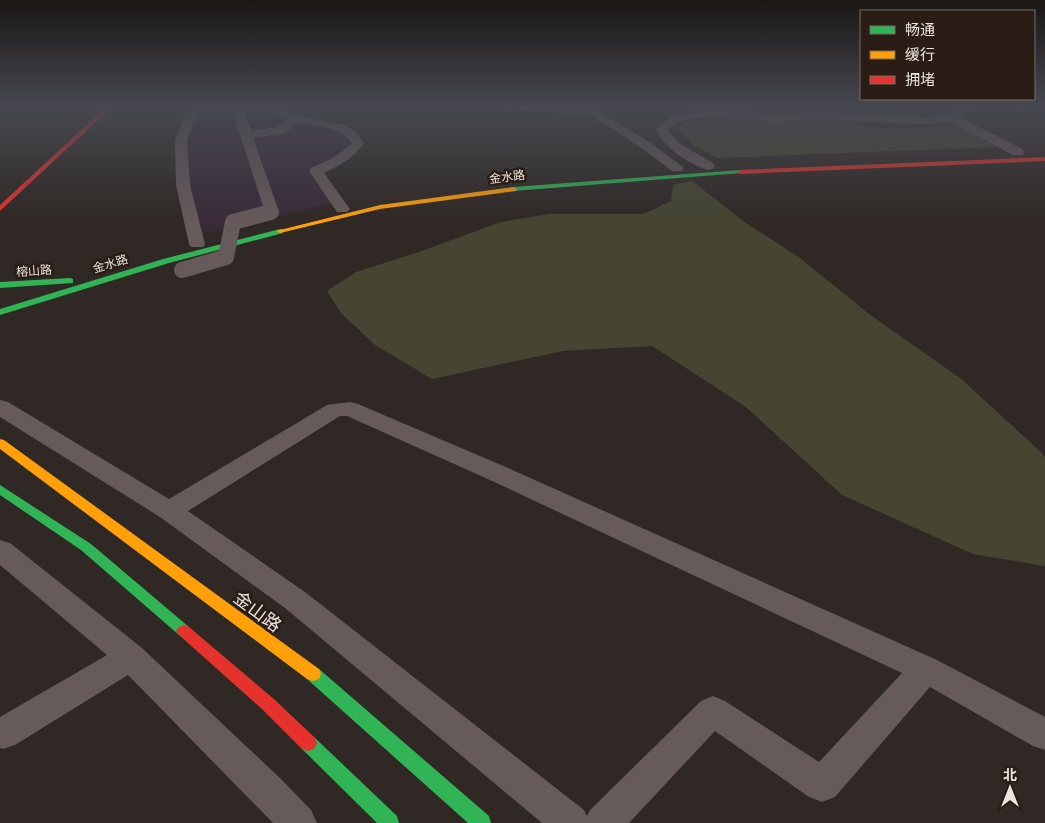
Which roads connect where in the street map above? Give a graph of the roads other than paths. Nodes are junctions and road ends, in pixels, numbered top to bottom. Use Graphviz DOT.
graph roads {
  1 [pos="52,145"];
  2 [pos="69,145"];
  3 [pos="181,145"];
  4 [pos="249,145"];
  5 [pos="356,145"];
  6 [pos="644,145"];
  7 [pos="675,145"];
  8 [pos="1005,145"];
  9 [pos="1045,151"];
  10 [pos="1018,152"];
  11 [pos="1045,159"];
  12 [pos="708,166"];
  13 [pos="677,168"];
  14 [pos="7,186"];
  15 [pos="342,208"];
  16 [pos="0,209"];
  17 [pos="196,244"];
  18 [pos="185,273"];
  19 [pos="70,281"];
  20 [pos="0,285"];
  21 [pos="0,292"];
  22 [pos="45,298"];
  23 [pos="0,301"];
  24 [pos="0,312"];
  25 [pos="7,322"];
  26 [pos="0,407"];
  27 [pos="0,443"];
  28 [pos="0,489"];
  29 [pos="169,511"];
  30 [pos="0,550"];
  31 [pos="131,657"];
  32 [pos="926,669"];
  33 [pos="0,732"];
  34 [pos="1045,735"];
  35 [pos="298,823"];
  36 [pos="390,823"];
  37 [pos="482,823"];
  38 [pos="571,823"];
  39 [pos="603,823"];
  1 -- 14 [label="main road"];
  2 -- 16 [label="main road"];
  3 -- 17 [label="street"];
  4 -- 18 [label="street, bridge"];
  5 -- 15 [label="street"];
  6 -- 13 [label="street"];
  7 -- 12 [label="street"];
  8 -- 10 [label="street"];
  9 -- 10 [label="main road, 金水路"];
  10 -- 12 [label="main road, 金水路"];
  11 -- 22 [label="main road, 金水路"];
  12 -- 13 [label="main road, 金水路"];
  13 -- 15 [label="main road, 金水路"];
  15 -- 17 [label="main road, 金水路"];
  17 -- 19 [label="main road, 金水路"];
  19 -- 20 [label="main road, 榕山路"];
  19 -- 21 [label="main road"];
  19 -- 23 [label="main road"];
  22 -- 24 [label="main road"];
  22 -- 25 [label="main road"];
  26 -- 29 [label="street"];
  27 -- 37 [label="main road, 金山路"];
  28 -- 36 [label="main road"];
  29 -- 32 [label="street"];
  29 -- 38 [label="street"];
  30 -- 31 [label="street"];
  31 -- 33 [label="street"];
  31 -- 35 [label="street"];
  32 -- 34 [label="street"];
  32 -- 39 [label="street"];
}
